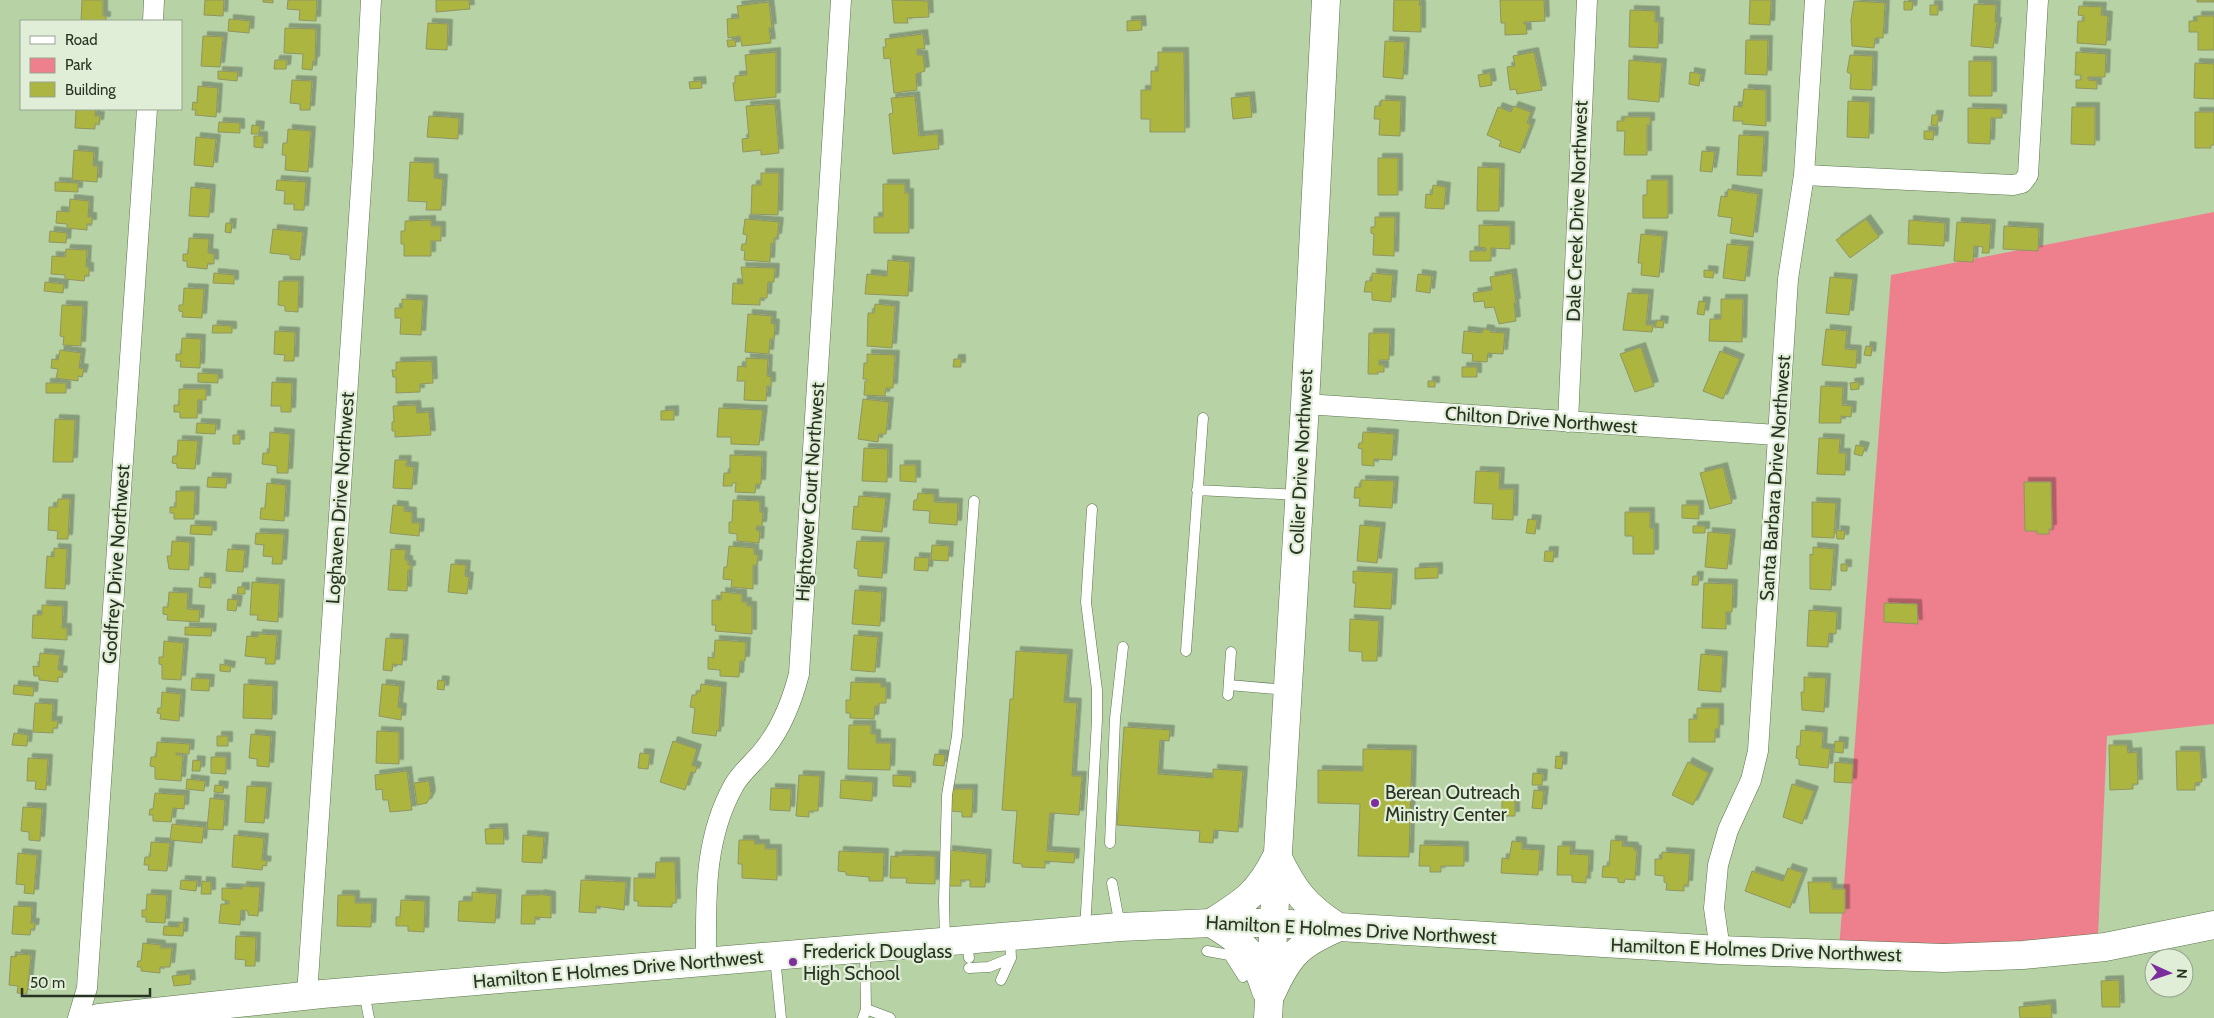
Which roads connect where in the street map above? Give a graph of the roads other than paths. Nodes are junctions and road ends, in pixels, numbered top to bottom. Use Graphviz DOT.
graph roads {
  1 [pos="154,0"];
  2 [pos="371,0"];
  3 [pos="841,0"];
  4 [pos="1326,0"];
  5 [pos="1587,0"];
  6 [pos="1815,0"];
  7 [pos="2038,0"];
  8 [pos="152,20"];
  9 [pos="147,110"];
  10 [pos="1804,175"];
  11 [pos="1305,404"];
  12 [pos="1203,418"];
  13 [pos="1568,422"];
  14 [pos="1777,435"];
  15 [pos="1198,490"];
  16 [pos="1300,495"];
  17 [pos="974,501"];
  18 [pos="1092,509"];
  19 [pos="1123,647"];
  20 [pos="1186,651"];
  21 [pos="1231,652"];
  22 [pos="1288,690"];
  23 [pos="1110,843"];
  24 [pos="1277,856"];
  25 [pos="1112,883"];
  26 [pos="1211,923"];
  27 [pos="1273,923"];
  28 [pos="2214,925"];
  29 [pos="1120,927"];
  30 [pos="1339,927"];
  31 [pos="1085,930"];
  32 [pos="1011,947"];
  33 [pos="865,948"];
  34 [pos="1720,950"];
  35 [pos="1207,951"];
  36 [pos="962,952"];
  37 [pos="775,955"];
  38 [pos="706,961"];
  39 [pos="1243,977"];
  40 [pos="1001,980"];
  41 [pos="364,991"];
  42 [pos="308,996"];
  43 [pos="1268,1009"];
  44 [pos="865,1013"];
  45 [pos="78,1018"];
  46 [pos="100,1018"];
  47 [pos="368,1018"];
  48 [pos="781,1018"];
  49 [pos="890,1018"];
  1 -- 8 [label="street"];
  2 -- 42 [label="street, Loghaven Drive Northwest"];
  3 -- 38 [label="street, Hightower Court Northwest"];
  4 -- 11 [label="main road, Collier Drive Northwest"];
  5 -- 13 [label="street, Dale Creek Drive Northwest"];
  6 -- 10 [label="street, Santa Barbara Drive Northwest"];
  7 -- 10 [label="street"];
  9 -- 45 [label="street, Godfrey Drive Northwest"];
  10 -- 14 [label="street, Santa Barbara Drive Northwest"];
  11 -- 13 [label="street, Chilton Drive Northwest"];
  11 -- 16 [label="main road, Collier Drive Northwest"];
  12 -- 15 [label="lane"];
  13 -- 14 [label="street, Chilton Drive Northwest"];
  14 -- 34 [label="street, Santa Barbara Drive Northwest"];
  15 -- 16 [label="lane"];
  15 -- 20 [label="lane"];
  16 -- 22 [label="main road, Collier Drive Northwest"];
  17 -- 36 [label="lane"];
  18 -- 31 [label="lane"];
  19 -- 23 [label="lane"];
  21 -- 22 [label="lane"];
  22 -- 24 [label="main road, Collier Drive Northwest"];
  24 -- 26 [label="main road"];
  24 -- 27 [label="main road, Collier Drive Northwest"];
  24 -- 30 [label="main road"];
  25 -- 29 [label="lane"];
  26 -- 27 [label="main road, Hamilton E Holmes Drive Northwest"];
  26 -- 29 [label="main road, Hamilton E Holmes Drive Northwest"];
  26 -- 43 [label="main road"];
  27 -- 30 [label="main road, Hamilton E Holmes Drive Northwest"];
  27 -- 43 [label="main road, Collier Drive Northwest"];
  28 -- 34 [label="main road, Hamilton E Holmes Drive Northwest"];
  29 -- 31 [label="main road, Hamilton E Holmes Drive Northwest"];
  30 -- 34 [label="main road, Hamilton E Holmes Drive Northwest"];
  30 -- 43 [label="main road"];
  31 -- 32 [label="main road, Hamilton E Holmes Drive Northwest"];
  32 -- 36 [label="main road, Hamilton E Holmes Drive Northwest"];
  32 -- 40 [label="lane"];
  33 -- 36 [label="main road, Hamilton E Holmes Drive Northwest"];
  33 -- 37 [label="main road, Hamilton E Holmes Drive Northwest"];
  33 -- 44 [label="lane"];
  35 -- 39 [label="lane"];
  37 -- 38 [label="main road, Hamilton E Holmes Drive Northwest"];
  37 -- 48 [label="lane"];
  38 -- 41 [label="main road, Hamilton E Holmes Drive Northwest"];
  41 -- 42 [label="main road, Hamilton E Holmes Drive Northwest"];
  41 -- 47 [label="lane"];
  42 -- 46 [label="main road, Hamilton E Holmes Drive Northwest"];
  44 -- 49 [label="lane"];
}
